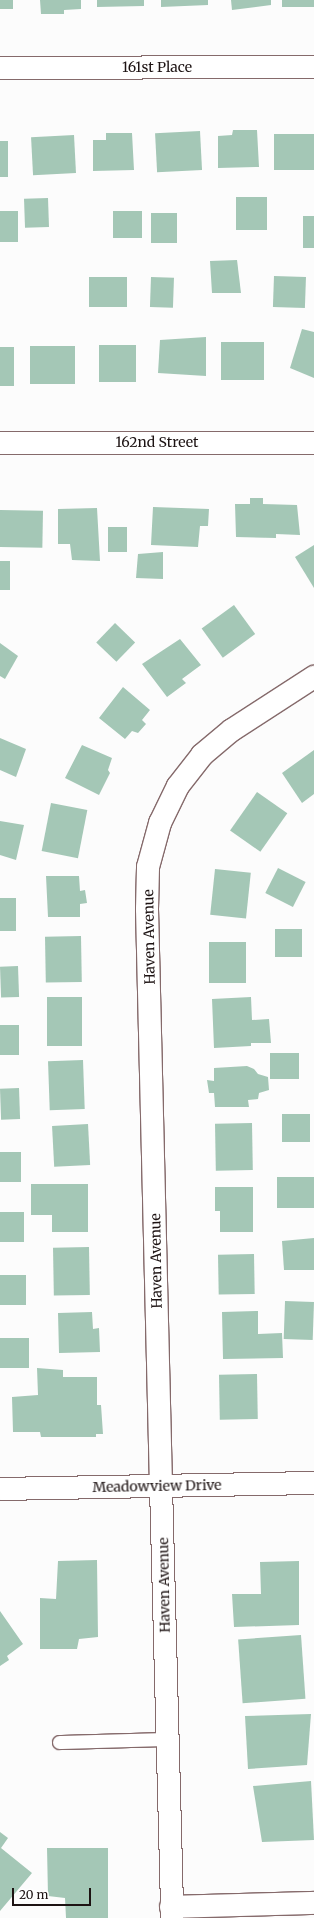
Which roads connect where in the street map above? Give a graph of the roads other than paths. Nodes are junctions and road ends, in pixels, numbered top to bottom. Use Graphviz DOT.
graph roads {
  1 [pos="314,67"];
  2 [pos="0,68"];
  3 [pos="0,443"];
  4 [pos="314,443"];
  5 [pos="314,678"];
  6 [pos="314,1483"];
  7 [pos="161,1486"];
  8 [pos="0,1489"];
  9 [pos="167,1739"];
  10 [pos="59,1742"];
  11 [pos="314,1903"];
  12 [pos="172,1913"];
  1 -- 2 [label="street, 161st Place"];
  3 -- 4 [label="street, 162nd Street"];
  5 -- 7 [label="street, Haven Avenue"];
  6 -- 7 [label="street, Meadowview Drive"];
  7 -- 8 [label="street, Meadowview Drive"];
  7 -- 9 [label="street, Haven Avenue"];
  9 -- 10 [label="lane"];
  9 -- 12 [label="street, Haven Avenue"];
  11 -- 12 [label="street"];
}
